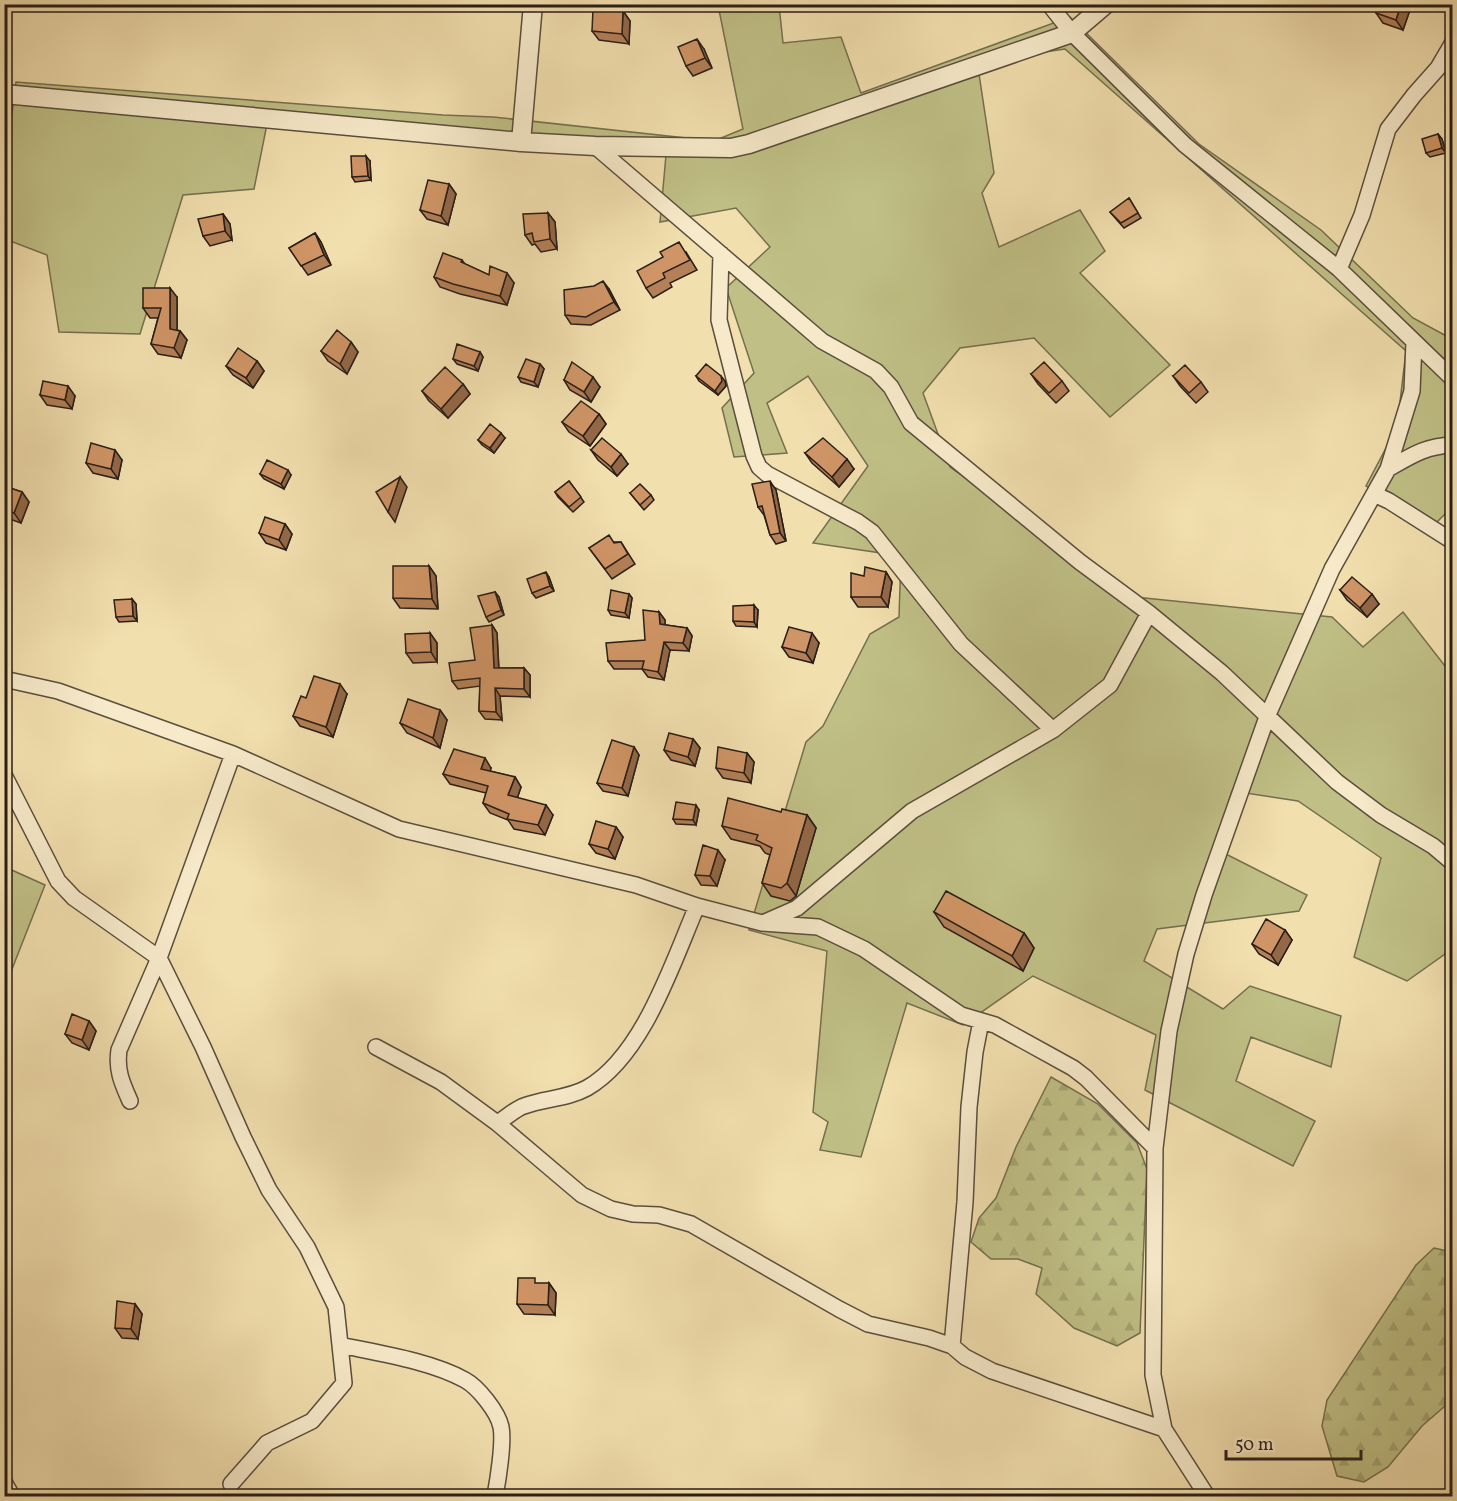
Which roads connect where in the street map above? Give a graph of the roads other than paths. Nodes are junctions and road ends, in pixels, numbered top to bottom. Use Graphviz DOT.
graph roads {
  1 [pos="533,4"];
  2 [pos="1049,4"];
  3 [pos="1106,4"];
  4 [pos="1072,33"];
  5 [pos="1452,44"];
  6 [pos="4,94"];
  7 [pos="521,142"];
  8 [pos="595,146"];
  9 [pos="721,254"];
  10 [pos="1339,269"];
  11 [pos="1414,342"];
  12 [pos="1452,378"];
  13 [pos="1452,445"];
  14 [pos="1388,469"];
  15 [pos="1374,494"];
  16 [pos="1452,541"];
  17 [pos="1149,614"];
  18 [pos="4,679"];
  19 [pos="1267,717"];
  20 [pos="1053,730"];
  21 [pos="233,754"];
  22 [pos="4,775"];
  23 [pos="1452,862"];
  24 [pos="697,906"];
  25 [pos="762,923"];
  26 [pos="159,958"];
  27 [pos="981,1021"];
  28 [pos="376,1047"];
  29 [pos="130,1101"];
  30 [pos="497,1123"];
  31 [pos="1155,1148"];
  32 [pos="340,1345"];
  33 [pos="952,1346"];
  34 [pos="1164,1429"];
  35 [pos="4,1482"];
  36 [pos="231,1484"];
  37 [pos="12,1497"];
  38 [pos="495,1497"];
  39 [pos="1207,1497"];
  1 -- 7 [label="street"];
  2 -- 4 [label="street"];
  3 -- 4 [label="street"];
  4 -- 8 [label="street"];
  4 -- 10 [label="street"];
  5 -- 10 [label="street"];
  6 -- 7 [label="street"];
  7 -- 8 [label="street"];
  8 -- 9 [label="street"];
  9 -- 17 [label="street"];
  9 -- 20 [label="street"];
  10 -- 11 [label="street"];
  11 -- 12 [label="street"];
  11 -- 14 [label="street"];
  13 -- 14 [label="street"];
  14 -- 15 [label="street"];
  15 -- 16 [label="street"];
  15 -- 19 [label="street"];
  17 -- 19 [label="street"];
  17 -- 20 [label="street"];
  18 -- 21 [label="street"];
  19 -- 23 [label="street"];
  19 -- 31 [label="street"];
  20 -- 25 [label="street"];
  21 -- 24 [label="street"];
  21 -- 26 [label="street"];
  22 -- 26 [label="street"];
  24 -- 25 [label="street"];
  24 -- 30 [label="street"];
  25 -- 27 [label="street"];
  26 -- 29 [label="street"];
  26 -- 32 [label="street"];
  27 -- 31 [label="street"];
  27 -- 33 [label="street"];
  28 -- 30 [label="street"];
  30 -- 33 [label="street"];
  31 -- 34 [label="street"];
  32 -- 36 [label="street"];
  32 -- 38 [label="street"];
  33 -- 34 [label="street"];
  34 -- 39 [label="street"];
  35 -- 37 [label="street"];
}
